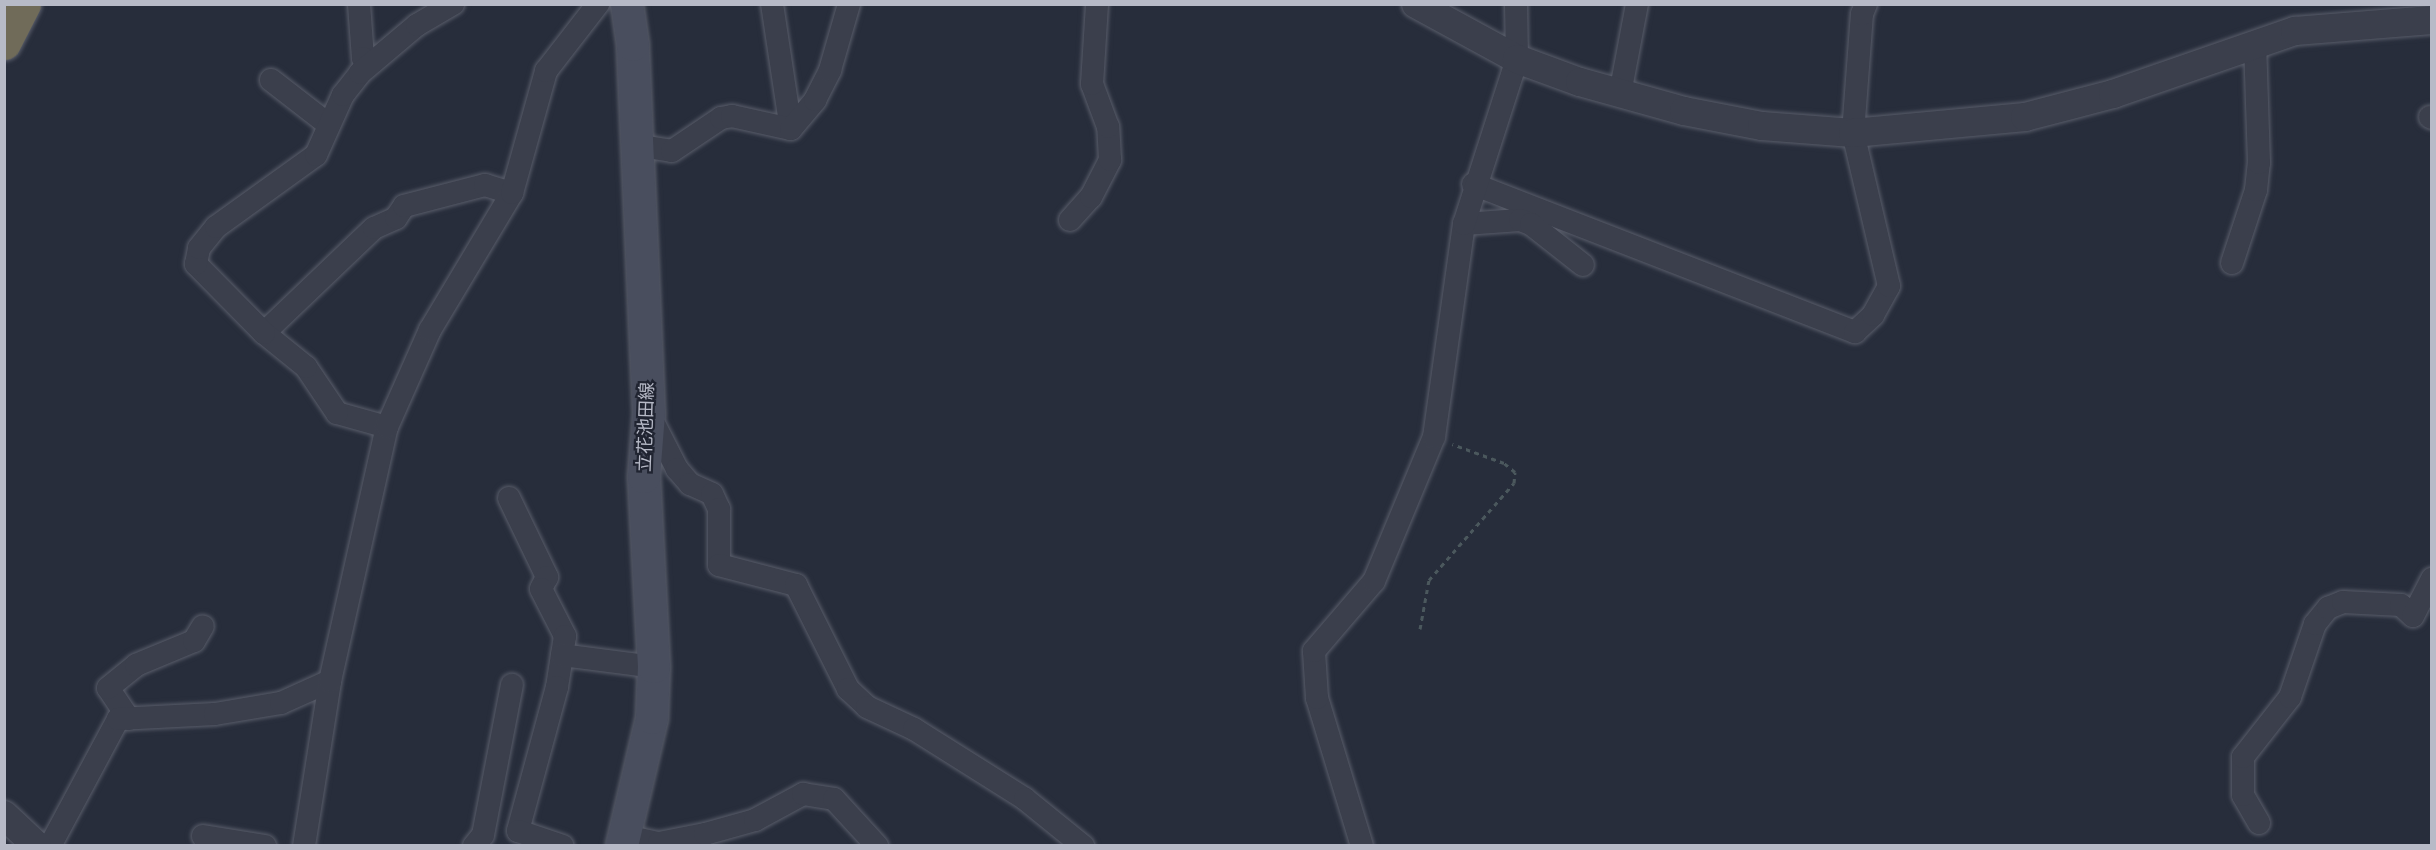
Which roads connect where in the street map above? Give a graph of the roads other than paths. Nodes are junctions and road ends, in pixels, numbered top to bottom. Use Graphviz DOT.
graph roads {
  1 [pos="24,4"];
  2 [pos="359,4"];
  3 [pos="453,4"];
  4 [pos="598,4"];
  5 [pos="627,4"];
  6 [pos="772,4"];
  7 [pos="849,4"];
  8 [pos="1097,4"];
  9 [pos="1416,4"];
  10 [pos="1516,4"];
  11 [pos="1636,4"];
  12 [pos="1866,4"];
  13 [pos="2432,20"];
  14 [pos="2255,43"];
  15 [pos="4,44"];
  16 [pos="1517,59"];
  17 [pos="372,62"];
  18 [pos="271,80"];
  19 [pos="1620,94"];
  20 [pos="329,125"];
  21 [pos="791,129"];
  22 [pos="1853,133"];
  23 [pos="635,145"];
  24 [pos="1473,184"];
  25 [pos="512,193"];
  26 [pos="1070,220"];
  27 [pos="1464,224"];
  28 [pos="2232,263"];
  29 [pos="1583,265"];
  30 [pos="264,333"];
  31 [pos="649,414"];
  32 [pos="387,427"];
  33 [pos="508,498"];
  34 [pos="2432,579"];
  35 [pos="202,626"];
  36 [pos="562,655"];
  37 [pos="654,667"];
  38 [pos="330,681"];
  39 [pos="512,685"];
  40 [pos="129,719"];
  41 [pos="497,762"];
  42 [pos="534,773"];
  43 [pos="4,815"];
  44 [pos="2259,823"];
  45 [pos="203,836"];
  46 [pos="624,841"];
  47 [pos="37,846"];
  48 [pos="50,846"];
  49 [pos="265,846"];
  50 [pos="304,846"];
  51 [pos="474,846"];
  52 [pos="563,846"];
  53 [pos="878,846"];
  54 [pos="1083,846"];
  55 [pos="1362,846"];
  1 -- 15 [label="highway"];
  2 -- 17 [label="street"];
  3 -- 17 [label="street"];
  4 -- 25 [label="street"];
  5 -- 23 [label="main road, 立花池田線"];
  6 -- 21 [label="street"];
  7 -- 21 [label="street"];
  8 -- 26 [label="street"];
  9 -- 16 [label="street"];
  10 -- 16 [label="street"];
  11 -- 19 [label="street"];
  12 -- 22 [label="street"];
  13 -- 14 [label="street"];
  14 -- 22 [label="street"];
  14 -- 28 [label="street"];
  16 -- 19 [label="street"];
  16 -- 24 [label="street"];
  17 -- 20 [label="street"];
  18 -- 20 [label="street"];
  19 -- 22 [label="street"];
  20 -- 30 [label="street"];
  21 -- 23 [label="street"];
  22 -- 24 [label="street"];
  23 -- 31 [label="main road, 立花池田線"];
  24 -- 27 [label="street"];
  25 -- 30 [label="street"];
  25 -- 32 [label="street"];
  27 -- 29 [label="street"];
  27 -- 55 [label="street"];
  30 -- 32 [label="street"];
  31 -- 37 [label="main road, 立花池田線"];
  31 -- 54 [label="street"];
  32 -- 38 [label="street"];
  33 -- 36 [label="street"];
  34 -- 44 [label="street"];
  35 -- 40 [label="street"];
  36 -- 37 [label="street"];
  36 -- 42 [label="street"];
  37 -- 46 [label="main road, 立花池田線"];
  38 -- 40 [label="street"];
  38 -- 50 [label="street"];
  39 -- 41 [label="street"];
  40 -- 48 [label="street"];
  41 -- 42 [label="street"];
  41 -- 51 [label="street"];
  42 -- 52 [label="street"];
  43 -- 47 [label="street"];
  45 -- 49 [label="street"];
  46 -- 53 [label="street"];
}
